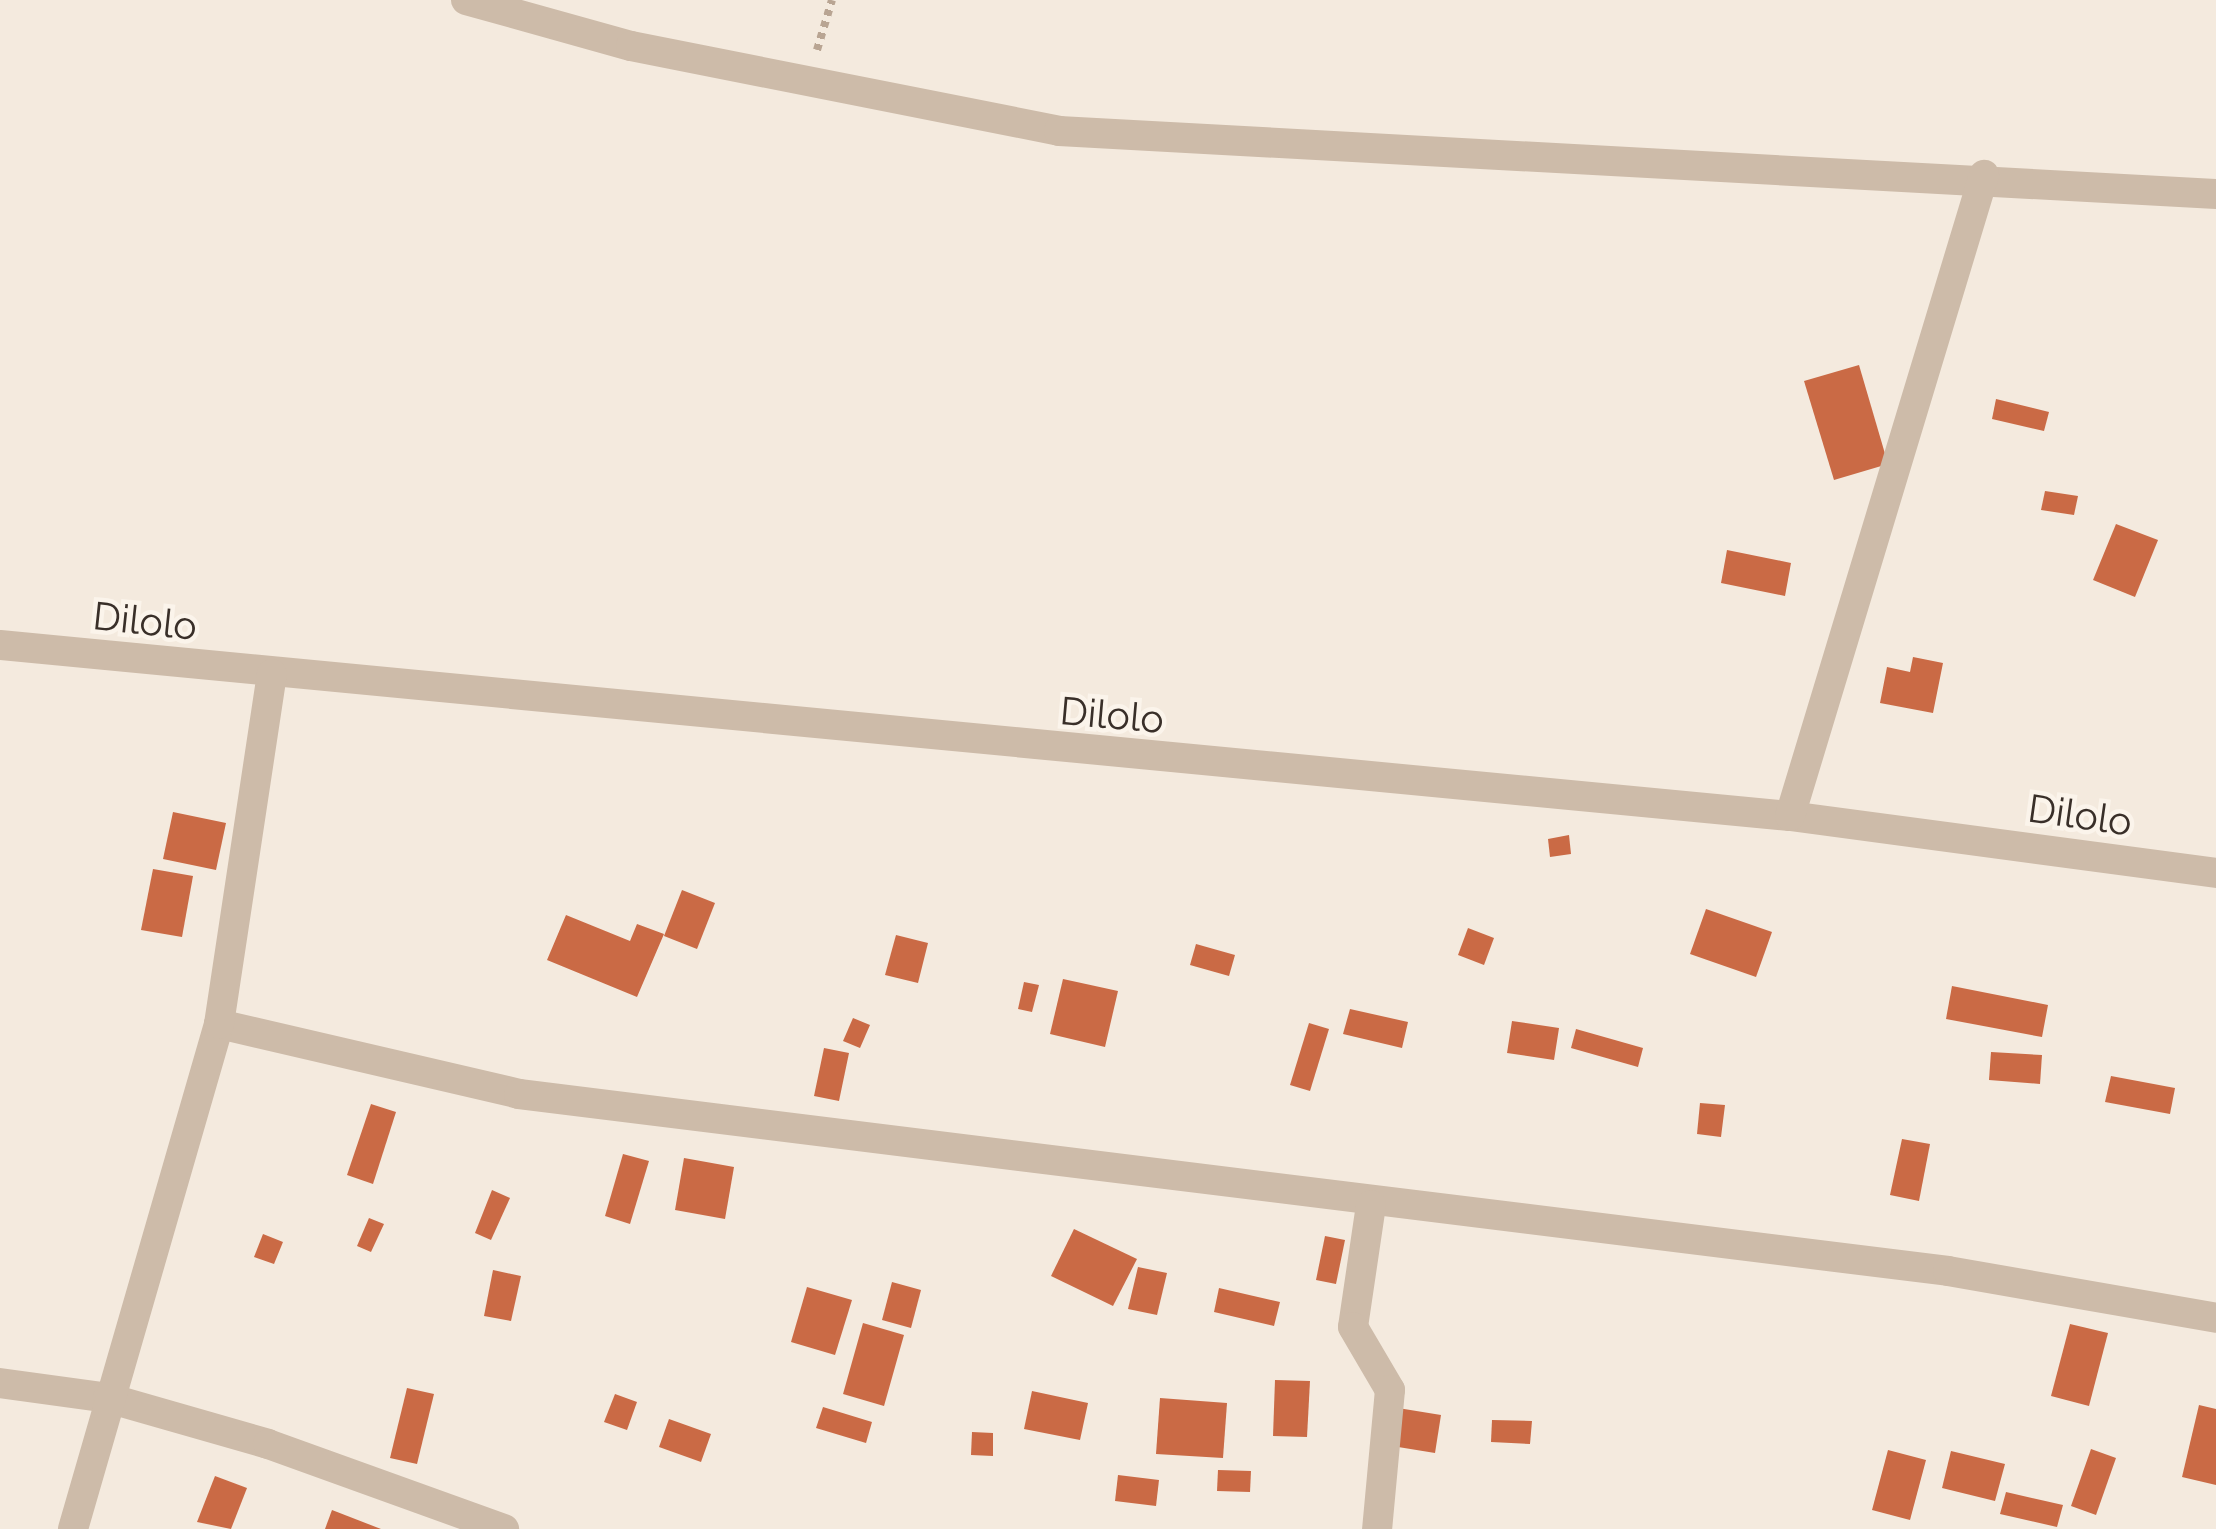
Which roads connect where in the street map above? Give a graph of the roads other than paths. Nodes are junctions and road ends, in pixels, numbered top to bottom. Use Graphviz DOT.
graph roads {
  1 [pos="466,0"];
  2 [pos="1984,176"];
  3 [pos="2216,194"];
  4 [pos="0,645"];
  5 [pos="272,674"];
  6 [pos="1790,816"];
  7 [pos="2216,873"];
  8 [pos="220,1024"];
  9 [pos="1371,1205"];
  10 [pos="2216,1318"];
  11 [pos="0,1383"];
  12 [pos="108,1399"];
  13 [pos="73,1529"];
  14 [pos="504,1529"];
  15 [pos="1378,1529"];
  1 -- 2 [label="street"];
  2 -- 3 [label="street"];
  2 -- 6 [label="street"];
  4 -- 5 [label="street, Dilolo"];
  5 -- 6 [label="street, Dilolo"];
  5 -- 8 [label="street"];
  6 -- 7 [label="street, Dilolo"];
  8 -- 9 [label="street"];
  8 -- 12 [label="street"];
  9 -- 10 [label="street"];
  9 -- 15 [label="street"];
  11 -- 12 [label="street"];
  12 -- 13 [label="street"];
  12 -- 14 [label="street"];
}
